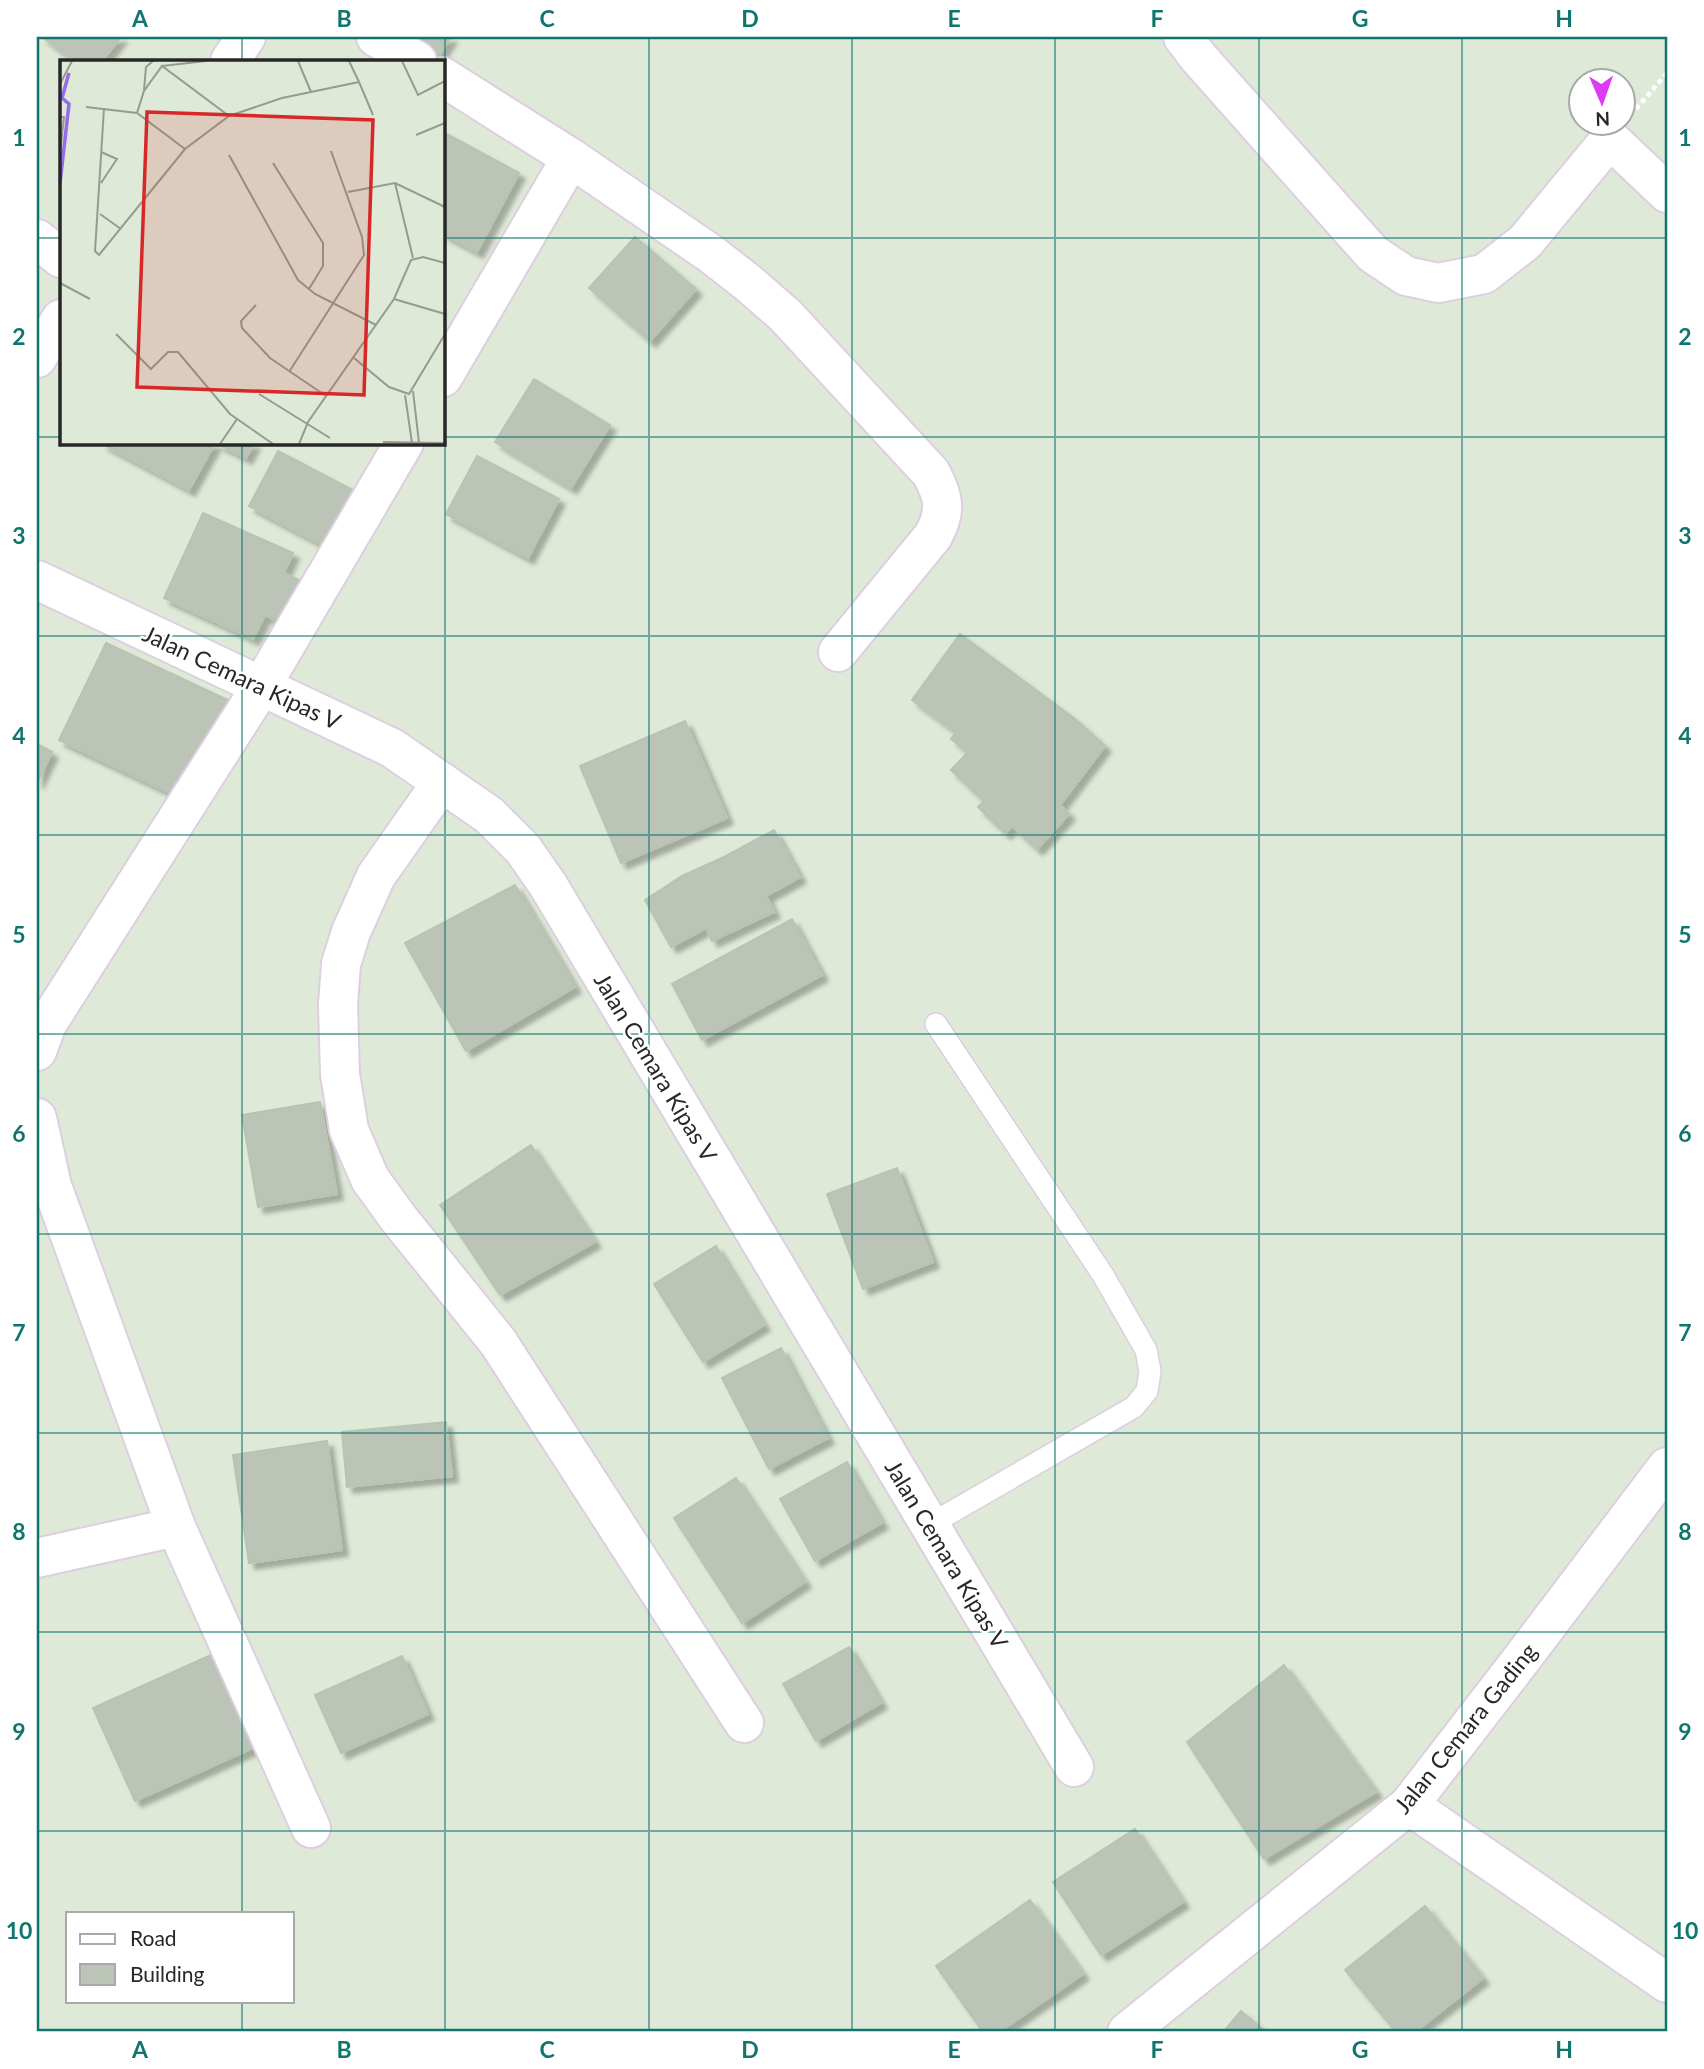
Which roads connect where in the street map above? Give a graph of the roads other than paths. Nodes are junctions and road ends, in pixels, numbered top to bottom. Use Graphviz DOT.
graph roads {
  1 [pos="246,37"];
  2 [pos="376,37"];
  3 [pos="1183,37"];
  4 [pos="231,60"];
  5 [pos="415,60"];
  6 [pos="444,78"];
  7 [pos="571,158"];
  8 [pos="1667,193"];
  9 [pos="37,239"];
  10 [pos="60,257"];
  11 [pos="60,321"];
  12 [pos="37,358"];
  13 [pos="444,375"];
  14 [pos="403,444"];
  15 [pos="37,580"];
  16 [pos="838,652"];
  17 [pos="261,687"];
  18 [pos="442,782"];
  19 [pos="936,1024"];
  20 [pos="37,1051"];
  21 [pos="37,1118"];
  22 [pos="1667,1467"];
  23 [pos="929,1525"];
  24 [pos="176,1527"];
  25 [pos="37,1558"];
  26 [pos="744,1723"];
  27 [pos="1074,1767"];
  28 [pos="1409,1805"];
  29 [pos="311,1828"];
  30 [pos="1667,1983"];
  31 [pos="1127,2032"];
  1 -- 4 [label="street"];
  2 -- 5 [label="street"];
  3 -- 8 [label="street"];
  6 -- 7 [label="street"];
  7 -- 13 [label="street"];
  7 -- 16 [label="street"];
  9 -- 10 [label="street"];
  11 -- 12 [label="street"];
  14 -- 17 [label="street"];
  15 -- 17 [label="street, Jalan Cemara Kipas V"];
  17 -- 18 [label="street, Jalan Cemara Kipas V"];
  17 -- 20 [label="street"];
  18 -- 23 [label="street, Jalan Cemara Kipas V"];
  18 -- 26 [label="street"];
  19 -- 23 [label="lane"];
  21 -- 24 [label="street"];
  22 -- 28 [label="street, Jalan Cemara Gading"];
  23 -- 27 [label="street, Jalan Cemara Kipas V"];
  24 -- 25 [label="street"];
  24 -- 29 [label="street"];
  28 -- 30 [label="street"];
  28 -- 31 [label="street, Jalan Cemara Gading"];
}
